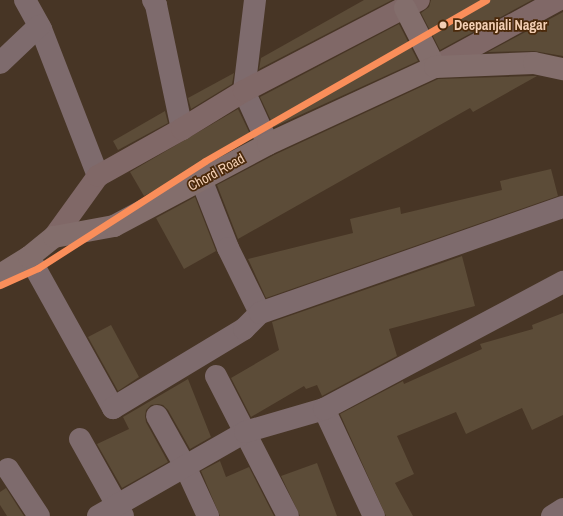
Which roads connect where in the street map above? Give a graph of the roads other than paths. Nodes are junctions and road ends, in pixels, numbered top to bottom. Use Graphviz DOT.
graph roads {
  1 [pos="25,0"];
  2 [pos="153,0"];
  3 [pos="255,0"];
  4 [pos="558,0"];
  5 [pos="412,4"];
  6 [pos="39,26"];
  7 [pos="0,63"];
  8 [pos="435,67"];
  9 [pos="563,69"];
  10 [pos="244,90"];
  11 [pos="182,129"];
  12 [pos="268,144"];
  13 [pos="98,176"];
  14 [pos="201,179"];
  15 [pos="563,207"];
  16 [pos="54,237"];
  17 [pos="29,257"];
  18 [pos="0,275"];
  19 [pos="563,282"];
  20 [pos="260,313"];
  21 [pos="216,376"];
  22 [pos="324,409"];
  23 [pos="157,416"];
  24 [pos="245,432"];
  25 [pos="80,439"];
  26 [pos="185,466"];
  27 [pos="8,469"];
  28 [pos="563,509"];
  29 [pos="120,511"];
  30 [pos="39,516"];
  31 [pos="98,516"];
  32 [pos="208,516"];
  33 [pos="288,516"];
  34 [pos="374,516"];
  35 [pos="552,516"];
  1 -- 6 [label="street"];
  2 -- 11 [label="street"];
  3 -- 10 [label="street"];
  4 -- 8 [label="main road"];
  5 -- 8 [label="highway"];
  5 -- 10 [label="main road"];
  6 -- 7 [label="street"];
  6 -- 13 [label="street"];
  8 -- 9 [label="highway"];
  8 -- 12 [label="highway, Chord Road"];
  10 -- 11 [label="main road"];
  10 -- 12 [label="street"];
  11 -- 13 [label="main road"];
  12 -- 14 [label="highway, Chord Road"];
  13 -- 16 [label="main road"];
  14 -- 16 [label="highway, Chord Road"];
  14 -- 20 [label="street"];
  15 -- 20 [label="street"];
  16 -- 17 [label="highway, Chord Road"];
  17 -- 18 [label="highway, Chord Road"];
  17 -- 20 [label="street"];
  19 -- 22 [label="street"];
  21 -- 24 [label="street"];
  22 -- 24 [label="street"];
  22 -- 34 [label="street"];
  23 -- 26 [label="street"];
  24 -- 26 [label="street"];
  24 -- 33 [label="street"];
  25 -- 29 [label="street"];
  26 -- 29 [label="street"];
  26 -- 32 [label="street"];
  27 -- 30 [label="street"];
  28 -- 35 [label="street"];
  29 -- 31 [label="street"];
}
